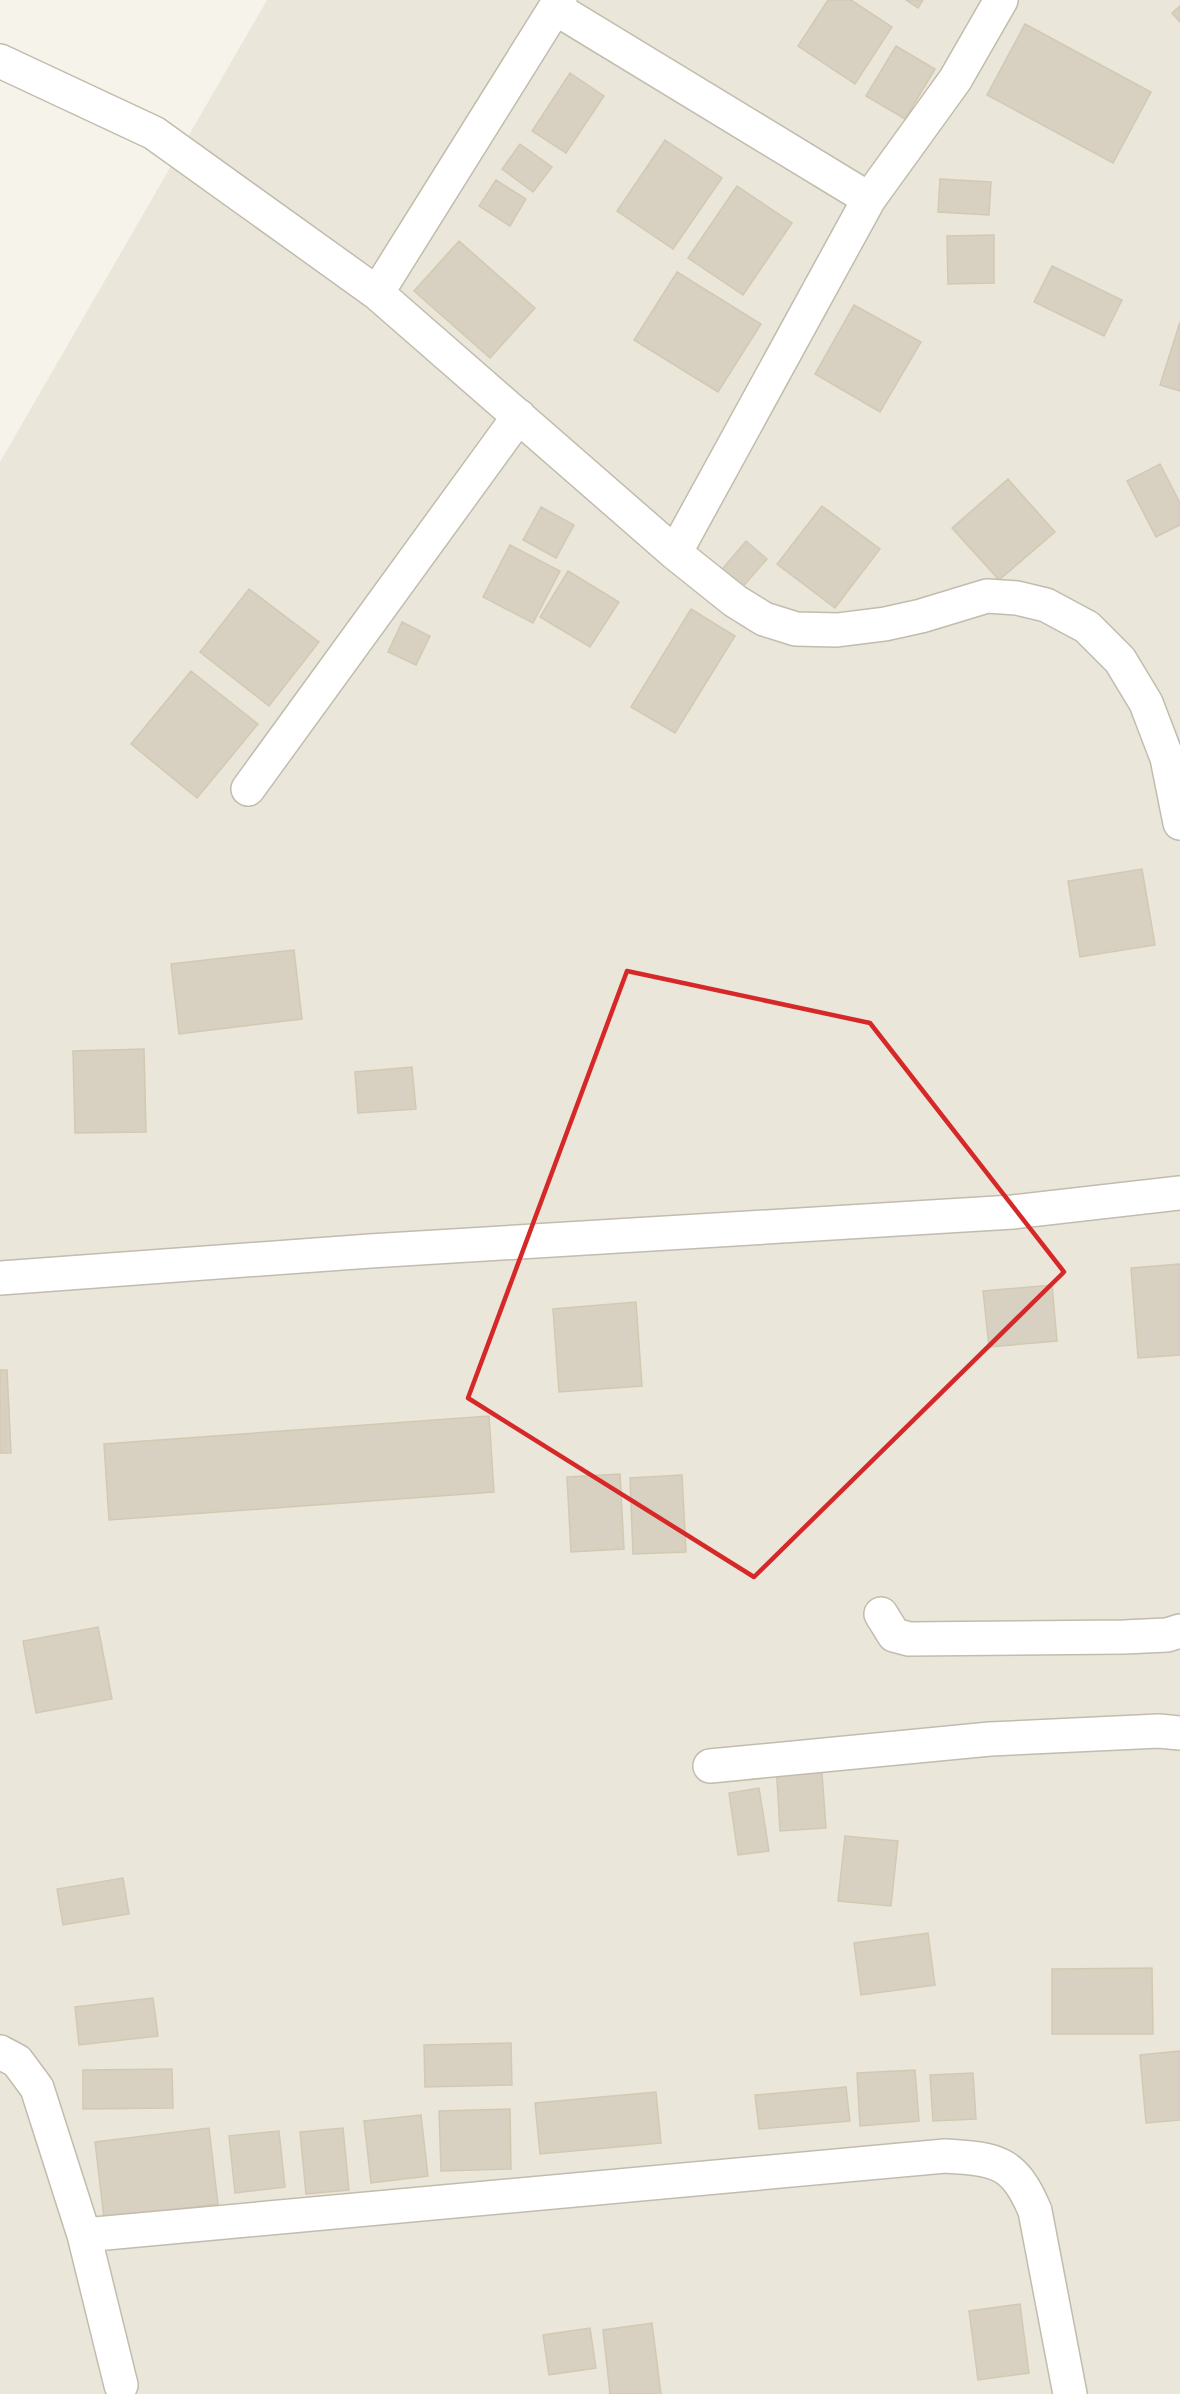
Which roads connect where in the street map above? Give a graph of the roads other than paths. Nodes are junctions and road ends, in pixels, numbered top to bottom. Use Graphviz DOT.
graph roads {
  1 [pos="1001,0"];
  2 [pos="557,4"];
  3 [pos="0,62"];
  4 [pos="869,199"];
  5 [pos="377,293"];
  6 [pos="519,416"];
  7 [pos="675,553"];
  8 [pos="248,789"];
  9 [pos="1180,824"];
  10 [pos="1180,1193"];
  11 [pos="0,1278"];
  12 [pos="881,1614"];
  13 [pos="1180,1631"];
  14 [pos="1180,1733"];
  15 [pos="710,1766"];
  16 [pos="0,2052"];
  17 [pos="84,2235"];
  18 [pos="121,2385"];
  19 [pos="1070,2394"];
  1 -- 4 [label="street"];
  2 -- 4 [label="street"];
  2 -- 5 [label="street"];
  3 -- 5 [label="street"];
  4 -- 7 [label="street"];
  5 -- 6 [label="street"];
  6 -- 7 [label="street"];
  6 -- 8 [label="street"];
  7 -- 9 [label="street"];
  10 -- 11 [label="street"];
  12 -- 13 [label="street"];
  14 -- 15 [label="street"];
  16 -- 17 [label="street"];
  17 -- 18 [label="street"];
  17 -- 19 [label="street"];
}
